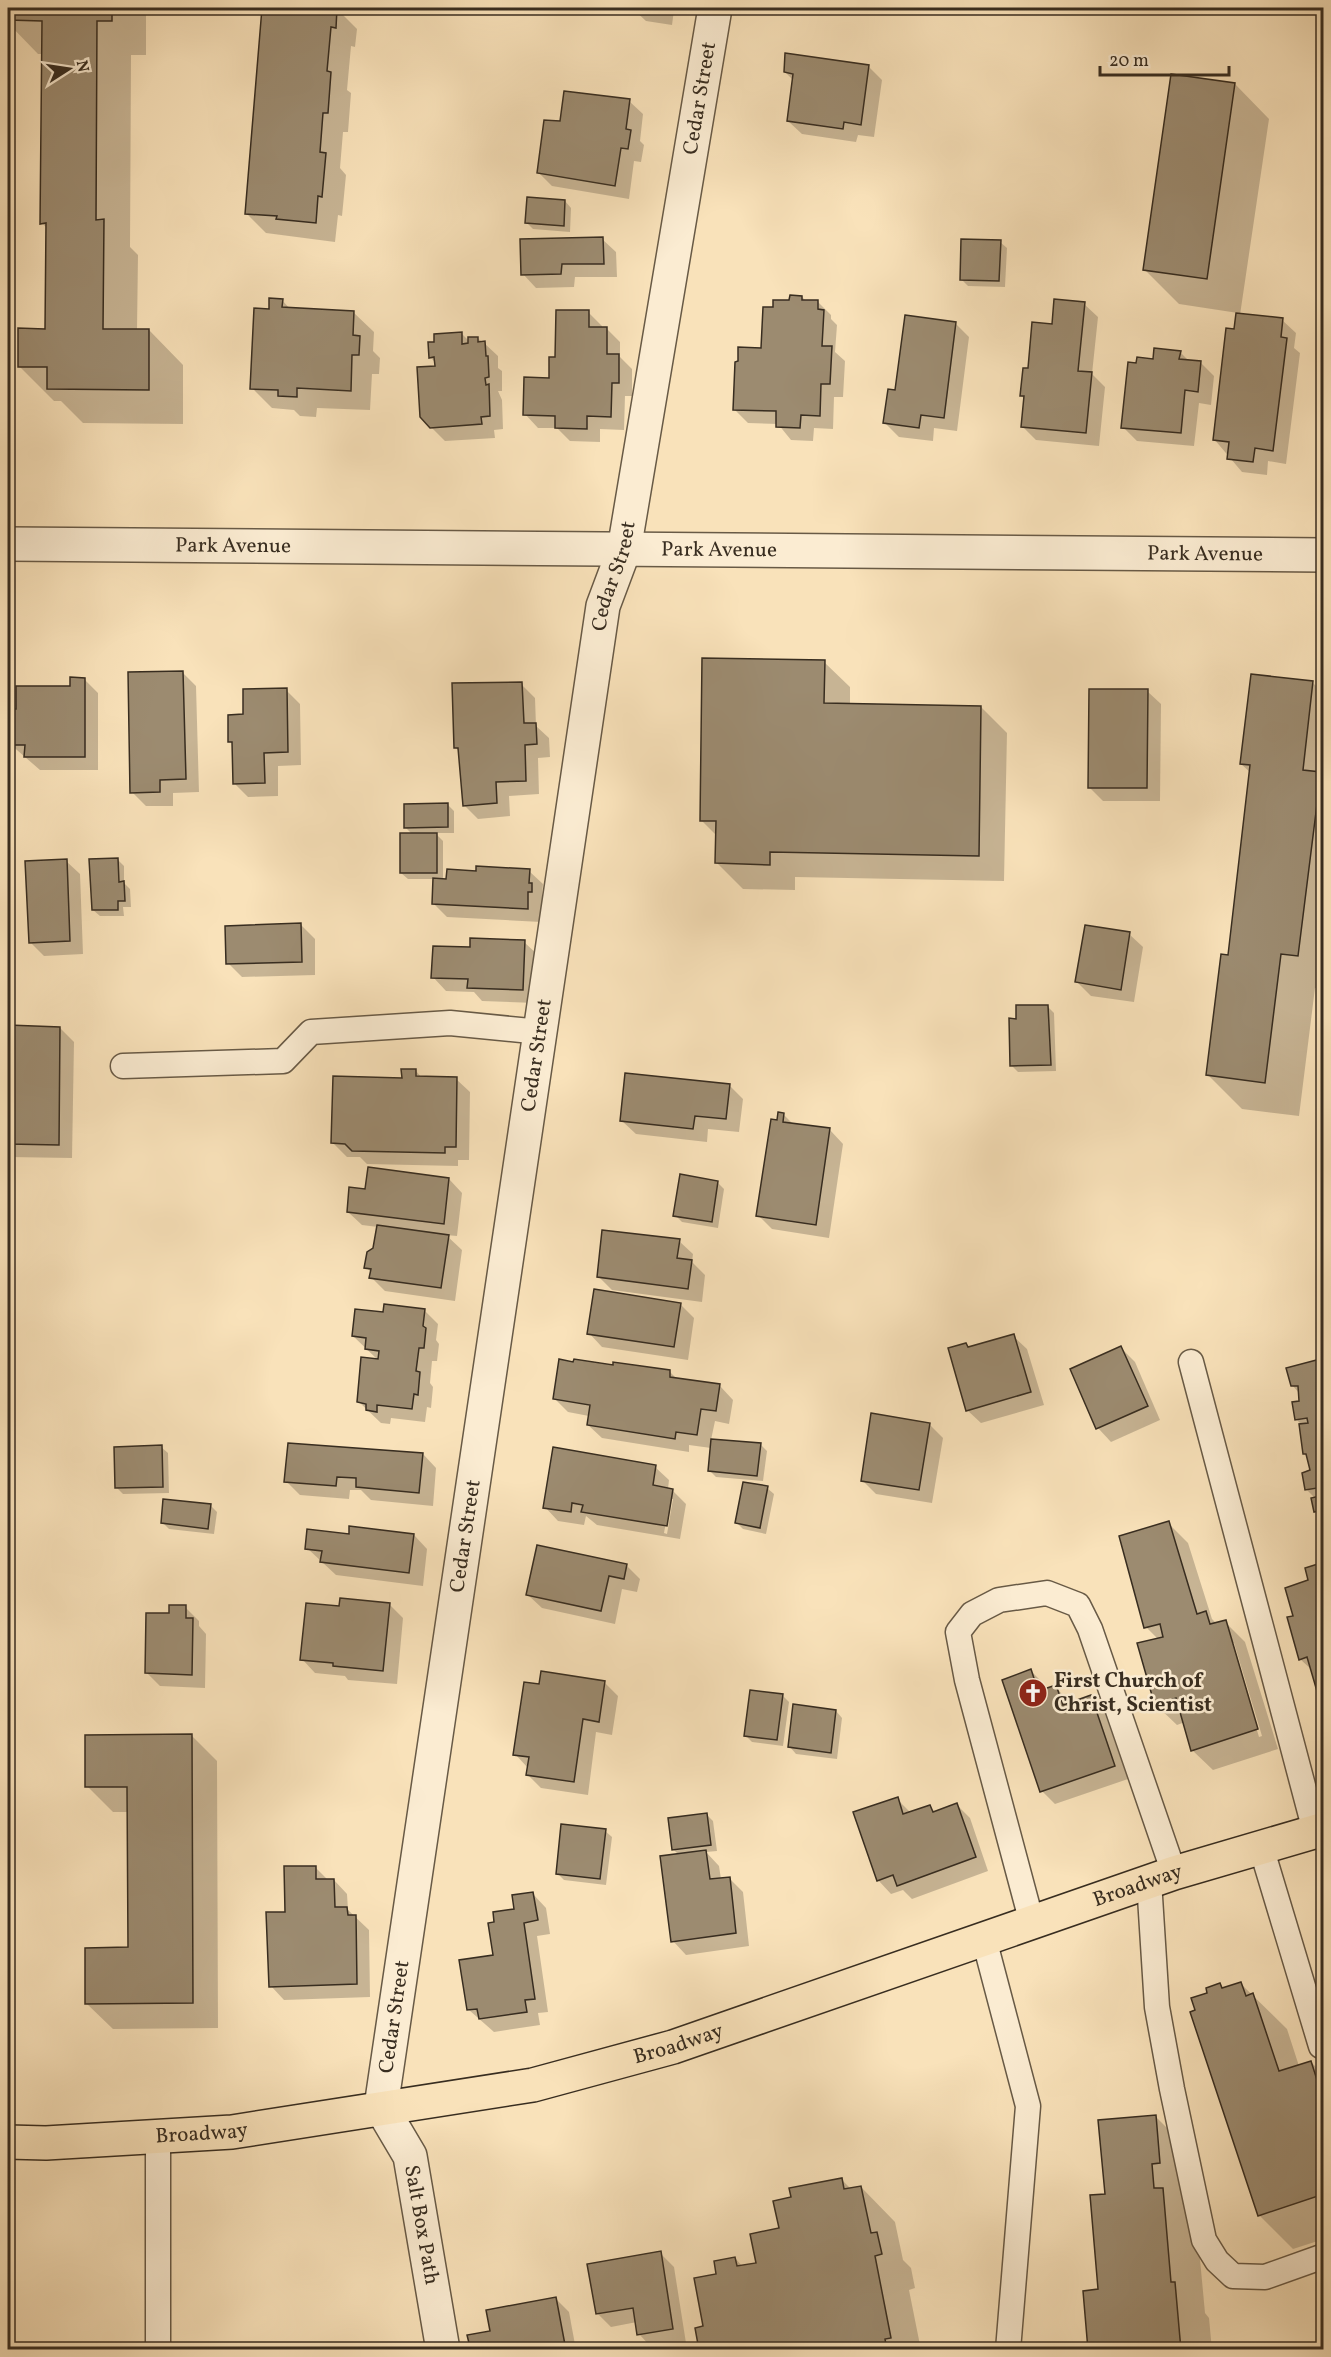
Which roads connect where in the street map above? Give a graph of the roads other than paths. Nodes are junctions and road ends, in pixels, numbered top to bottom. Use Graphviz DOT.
graph roads {
  1 [pos="715,8"];
  2 [pos="8,544"];
  3 [pos="624,550"];
  4 [pos="1323,555"];
  5 [pos="540,1032"];
  6 [pos="123,1066"];
  7 [pos="1191,1362"];
  8 [pos="1319,1830"];
  9 [pos="1262,1847"];
  10 [pos="1162,1877"];
  11 [pos="1032,1923"];
  12 [pos="984,1939"];
  13 [pos="1321,2046"];
  14 [pos="381,2107"];
  15 [pos="158,2136"];
  16 [pos="8,2142"];
  17 [pos="1323,2256"];
  18 [pos="158,2349"];
  19 [pos="443,2349"];
  20 [pos="1008,2349"];
  1 -- 3 [label="street, Cedar Street"];
  2 -- 3 [label="street, Park Avenue"];
  3 -- 4 [label="street, Park Avenue"];
  3 -- 5 [label="street, Cedar Street"];
  5 -- 6 [label="lane"];
  5 -- 14 [label="street, Cedar Street"];
  7 -- 8 [label="lane"];
  8 -- 9 [label="main road, Broadway"];
  9 -- 10 [label="main road, Broadway"];
  9 -- 13 [label="lane"];
  10 -- 11 [label="main road, Broadway"];
  10 -- 11 [label="lane"];
  10 -- 17 [label="lane"];
  11 -- 12 [label="main road, Broadway"];
  12 -- 14 [label="main road, Broadway"];
  12 -- 20 [label="lane"];
  14 -- 15 [label="main road, Broadway"];
  14 -- 19 [label="street, Salt Box Path"];
  15 -- 16 [label="main road, Broadway"];
  15 -- 18 [label="lane"];
}
